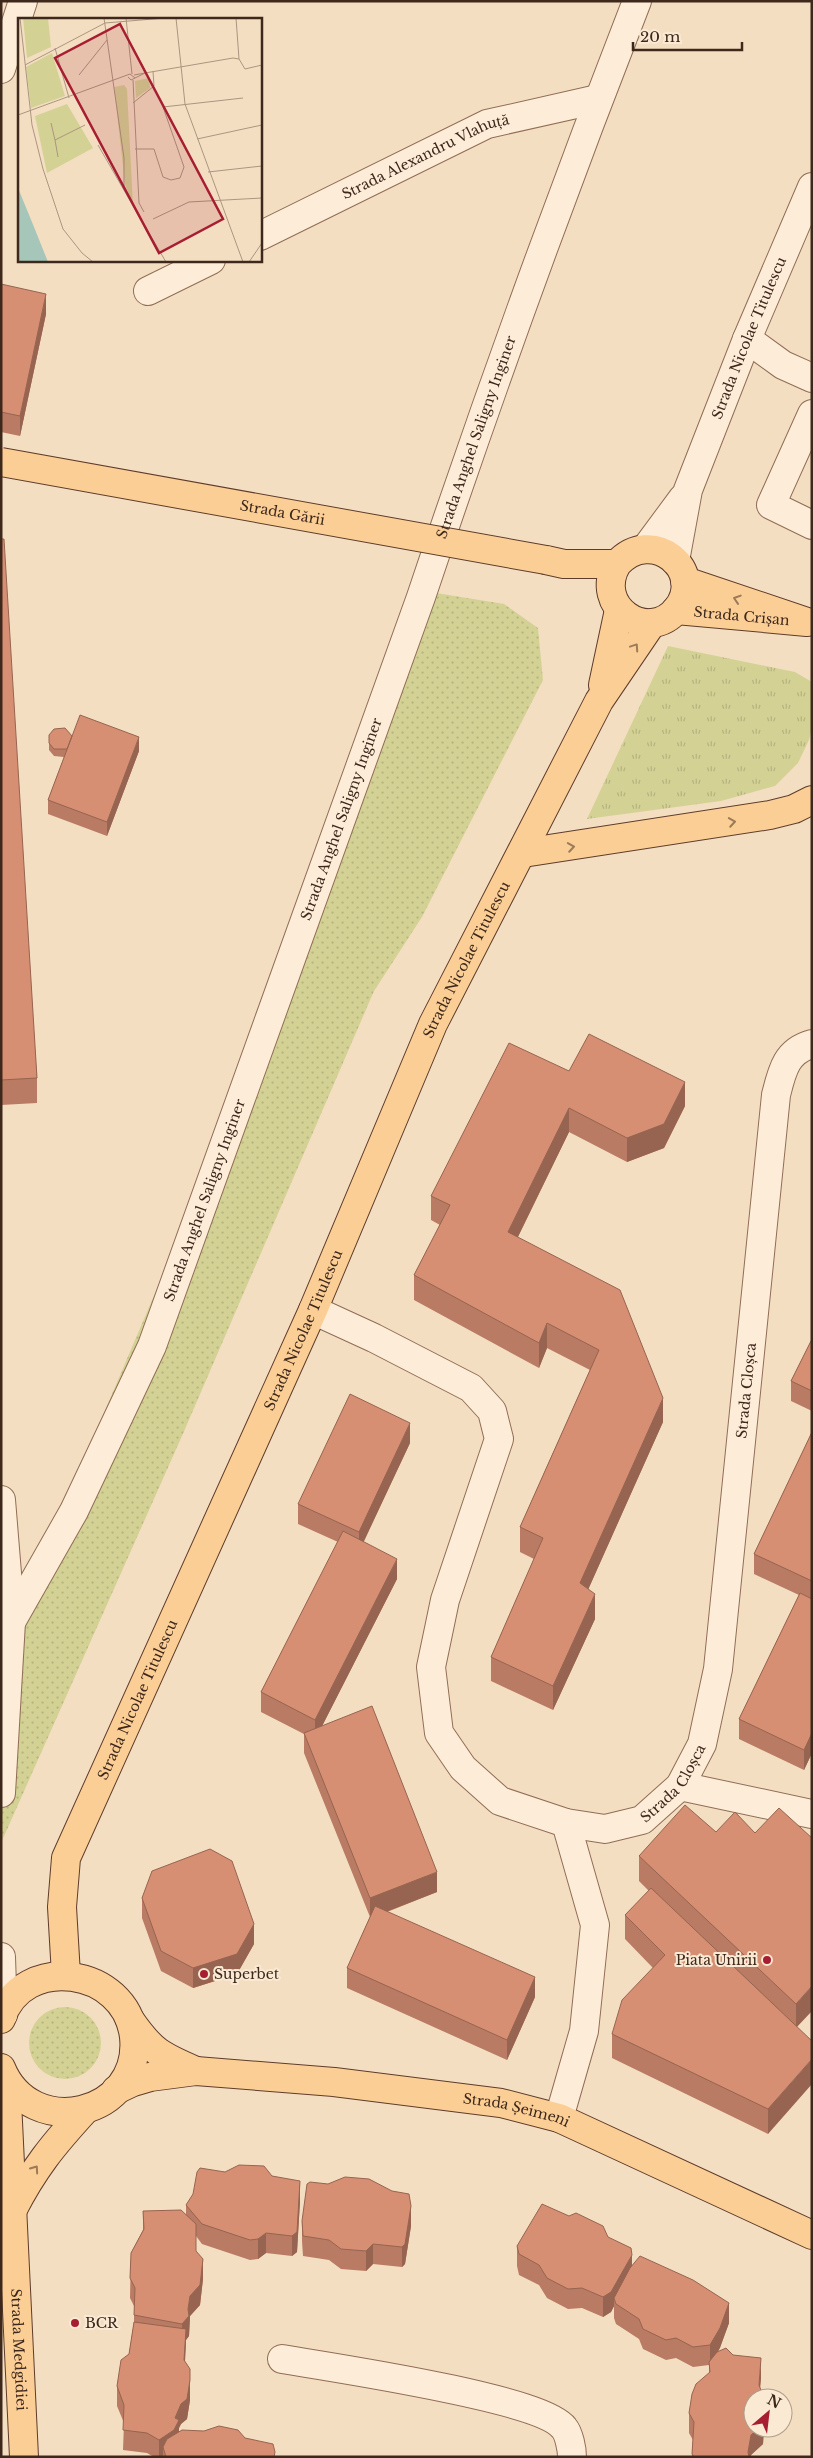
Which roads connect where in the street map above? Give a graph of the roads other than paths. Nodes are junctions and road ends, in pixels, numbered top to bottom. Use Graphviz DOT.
graph roads {
  1 [pos="23,1"];
  2 [pos="637,1"];
  3 [pos="1,69"];
  4 [pos="598,99"];
  5 [pos="812,187"];
  6 [pos="261,236"];
  7 [pos="209,261"];
  8 [pos="148,291"];
  9 [pos="747,339"];
  10 [pos="812,378"];
  11 [pos="812,414"];
  12 [pos="1,462"];
  13 [pos="688,490"];
  14 [pos="812,525"];
  15 [pos="646,548"];
  16 [pos="555,562"];
  17 [pos="617,564"];
  18 [pos="680,571"];
  19 [pos="615,602"];
  20 [pos="676,610"];
  21 [pos="810,622"];
  22 [pos="652,623"];
  23 [pos="599,701"];
  24 [pos="812,800"];
  25 [pos="523,853"];
  26 [pos="812,1044"];
  27 [pos="313,1310"];
  28 [pos="1,1500"];
  29 [pos="11,1622"];
  30 [pos="680,1786"];
  31 [pos="1,1793"];
  32 [pos="812,1814"];
  33 [pos="566,1823"];
  34 [pos="1,1957"];
  35 [pos="66,1975"];
  36 [pos="2,2017"];
  37 [pos="128,2018"];
  38 [pos="196,2071"];
  39 [pos="4,2074"];
  40 [pos="116,2090"];
  41 [pos="85,2110"];
  42 [pos="559,2118"];
  43 [pos="12,2212"];
  44 [pos="812,2235"];
  45 [pos="282,2359"];
  46 [pos="24,2457"];
  47 [pos="572,2457"];
  1 -- 3 [label="street"];
  2 -- 4 [label="street, Strada Anghel Saligny Inginer"];
  4 -- 6 [label="street, Strada Alexandru Vlahuță"];
  4 -- 29 [label="street, Strada Anghel Saligny Inginer"];
  5 -- 9 [label="street, Strada Nicolae Titulescu"];
  7 -- 8 [label="street"];
  9 -- 10 [label="street"];
  9 -- 13 [label="street, Strada Nicolae Titulescu"];
  11 -- 14 [label="street"];
  12 -- 16 [label="main road, Strada Gării, bridge"];
  13 -- 15 [label="street, Strada Nicolae Titulescu"];
  13 -- 18 [label="street, Strada Nicolae Titulescu"];
  15 -- 17 [label="main road"];
  15 -- 18 [label="main road"];
  16 -- 17 [label="main road"];
  16 -- 19 [label="main road"];
  17 -- 19 [label="main road"];
  18 -- 20 [label="main road"];
  21 -- 18 [label="main road, Strada Crișan, one-way"];
  19 -- 22 [label="main road"];
  19 -- 23 [label="main road, Strada Nicolae Titulescu"];
  20 -- 21 [label="main road, Strada Crișan"];
  20 -- 22 [label="main road"];
  23 -- 22 [label="main road, Strada Nicolae Titulescu, one-way"];
  23 -- 25 [label="main road, Strada Nicolae Titulescu"];
  25 -- 24 [label="main road, one-way"];
  25 -- 27 [label="main road, Strada Nicolae Titulescu"];
  26 -- 30 [label="street, Strada Cloșca"];
  27 -- 33 [label="street, Strada Cloșca"];
  27 -- 35 [label="main road, Strada Nicolae Titulescu"];
  28 -- 29 [label="street"];
  29 -- 31 [label="street"];
  30 -- 32 [label="street"];
  30 -- 33 [label="street, Strada Cloșca"];
  33 -- 42 [label="street"];
  34 -- 36 [label="street"];
  35 -- 36 [label="main road"];
  35 -- 37 [label="main road"];
  37 -- 38 [label="main road, Strada Șeimeni"];
  37 -- 40 [label="main road"];
  38 -- 40 [label="main road, Strada Șeimeni"];
  38 -- 42 [label="main road, Strada Șeimeni"];
  39 -- 41 [label="main road"];
  39 -- 43 [label="main road, Strada Medgidiei"];
  40 -- 41 [label="main road"];
  43 -- 41 [label="main road, Strada Medgidiei, one-way"];
  42 -- 44 [label="main road, Strada Șeimeni"];
  43 -- 46 [label="main road, Strada Medgidiei"];
  45 -- 47 [label="street"];
}
